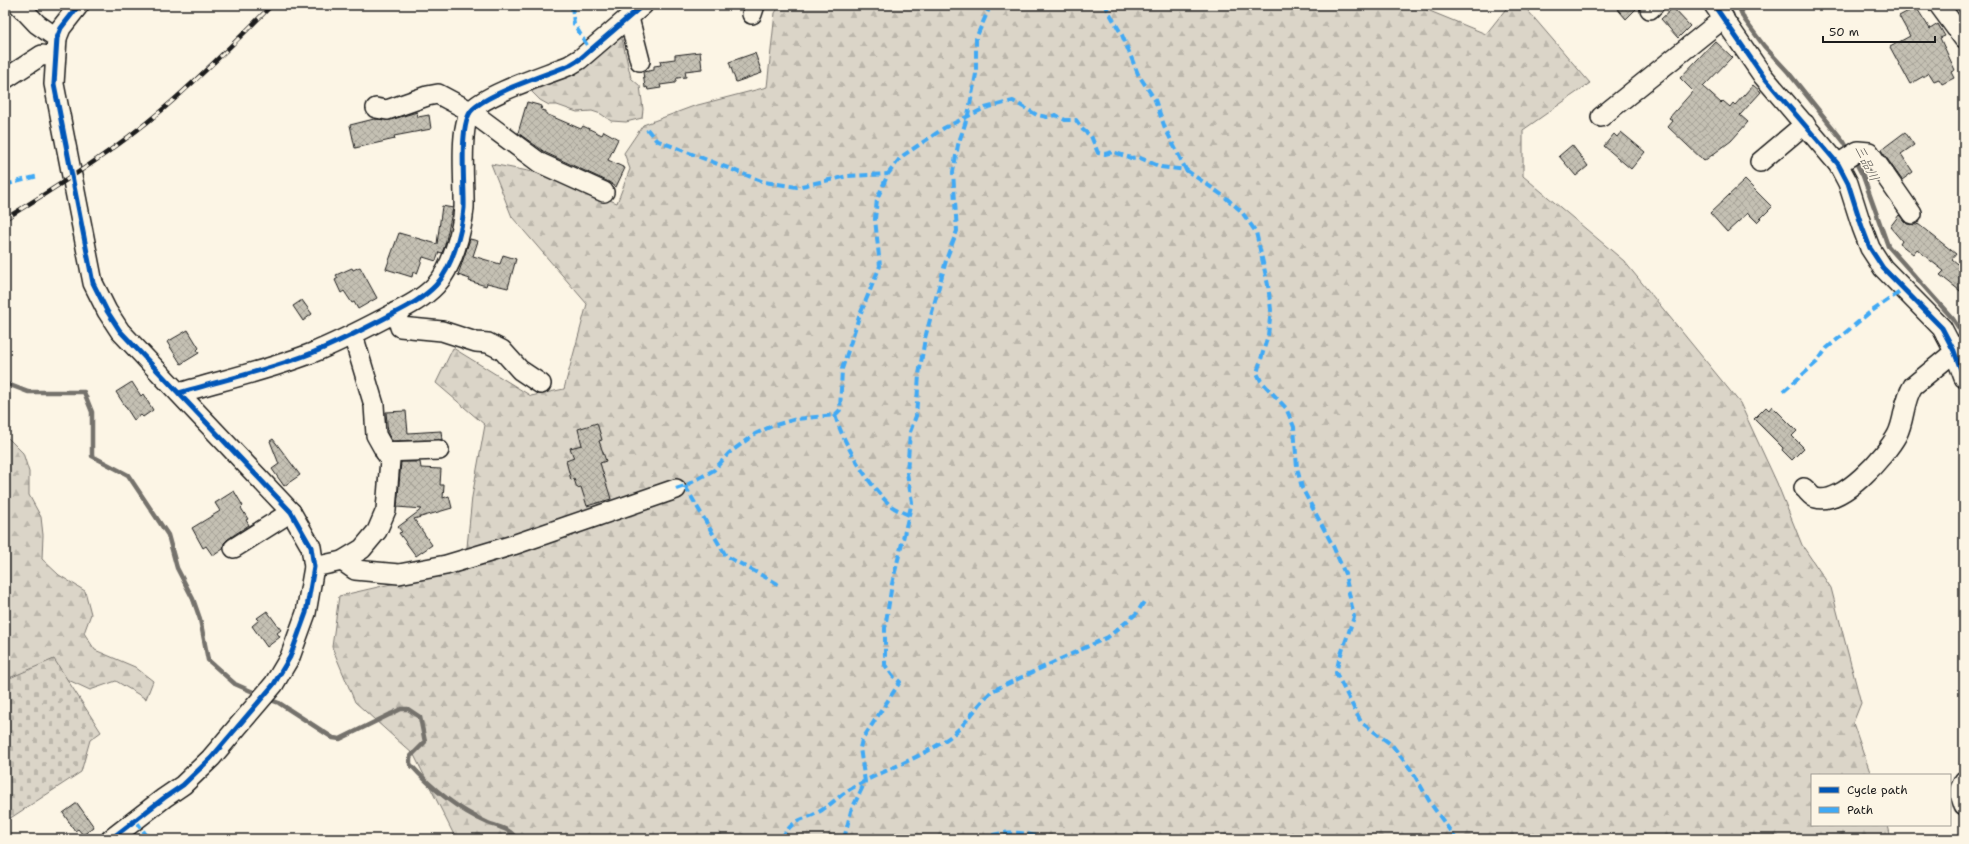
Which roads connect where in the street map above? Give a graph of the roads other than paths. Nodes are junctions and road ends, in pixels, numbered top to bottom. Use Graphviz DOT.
graph roads {
  1 [pos="19,5"];
  2 [pos="79,5"];
  3 [pos="643,5"];
  4 [pos="1939,5"];
  5 [pos="1719,12"];
  6 [pos="629,18"];
  7 [pos="1964,39"];
  8 [pos="56,48"];
  9 [pos="640,61"];
  10 [pos="5,79"];
  11 [pos="376,108"];
  12 [pos="470,111"];
  13 [pos="1601,116"];
  14 [pos="1805,124"];
  15 [pos="1847,159"];
  16 [pos="1760,162"];
  17 [pos="604,192"];
  18 [pos="1912,214"];
  19 [pos="396,312"];
  20 [pos="353,335"];
  21 [pos="1961,346"];
  22 [pos="1964,378"];
  23 [pos="541,384"];
  24 [pos="179,393"];
  25 [pos="439,450"];
  26 [pos="385,452"];
  27 [pos="1804,488"];
  28 [pos="676,489"];
  29 [pos="291,512"];
  30 [pos="234,548"];
  31 [pos="342,561"];
  32 [pos="314,567"];
  33 [pos="1964,781"];
  34 [pos="1964,806"];
  35 [pos="111,839"];
  1 -- 8 [label="street"];
  2 -- 8 [label="street"];
  3 -- 6 [label="street"];
  4 -- 7 [label="street"];
  5 -- 13 [label="street"];
  5 -- 14 [label="street"];
  6 -- 9 [label="street"];
  6 -- 12 [label="street"];
  8 -- 10 [label="street"];
  8 -- 24 [label="street"];
  11 -- 12 [label="street"];
  12 -- 17 [label="street"];
  12 -- 19 [label="street"];
  14 -- 15 [label="street"];
  14 -- 16 [label="street"];
  15 -- 18 [label="street"];
  15 -- 21 [label="street"];
  19 -- 20 [label="street"];
  19 -- 23 [label="street"];
  20 -- 24 [label="street"];
  20 -- 26 [label="street"];
  21 -- 22 [label="street"];
  21 -- 27 [label="street"];
  24 -- 29 [label="street"];
  25 -- 26 [label="street"];
  26 -- 31 [label="street"];
  28 -- 31 [label="street"];
  29 -- 30 [label="street"];
  29 -- 32 [label="street"];
  31 -- 32 [label="street"];
  32 -- 35 [label="street"];
  33 -- 34 [label="street"];
}
